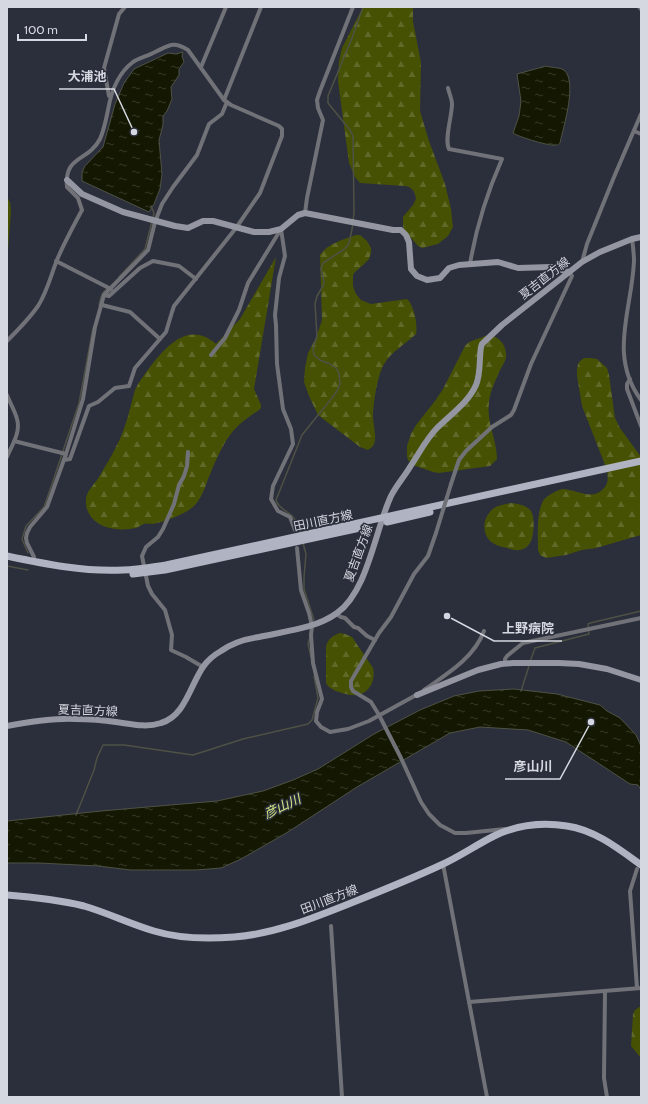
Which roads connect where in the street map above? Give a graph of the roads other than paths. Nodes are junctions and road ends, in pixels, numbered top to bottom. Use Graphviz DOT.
graph roads {
  1 [pos="125,7"];
  2 [pos="226,7"];
  3 [pos="261,7"];
  4 [pos="353,7"];
  5 [pos="201,67"];
  6 [pos="448,88"];
  7 [pos="110,99"];
  8 [pos="226,101"];
  9 [pos="641,114"];
  10 [pos="634,131"];
  11 [pos="641,134"];
  12 [pos="67,180"];
  13 [pos="305,213"];
  14 [pos="155,222"];
  15 [pos="236,228"];
  16 [pos="281,229"];
  17 [pos="641,237"];
  18 [pos="632,239"];
  19 [pos="56,262"];
  20 [pos="582,262"];
  21 [pos="470,264"];
  22 [pos="569,272"];
  23 [pos="196,279"];
  24 [pos="110,289"];
  25 [pos="104,296"];
  26 [pos="102,305"];
  27 [pos="160,339"];
  28 [pos="7,341"];
  29 [pos="211,355"];
  30 [pos="630,379"];
  31 [pos="7,395"];
  32 [pos="641,400"];
  33 [pos="641,426"];
  34 [pos="14,442"];
  35 [pos="188,452"];
  36 [pos="64,453"];
  37 [pos="7,457"];
  38 [pos="64,460"];
  39 [pos="641,461"];
  40 [pos="641,466"];
  41 [pos="382,521"];
  42 [pos="295,530"];
  43 [pos="297,548"];
  44 [pos="7,556"];
  45 [pos="7,560"];
  46 [pos="34,562"];
  47 [pos="145,571"];
  48 [pos="336,614"];
  49 [pos="641,618"];
  50 [pos="312,626"];
  51 [pos="484,631"];
  52 [pos="375,640"];
  53 [pos="505,664"];
  54 [pos="203,667"];
  55 [pos="641,680"];
  56 [pos="417,695"];
  57 [pos="379,715"];
  58 [pos="7,726"];
  59 [pos="513,829"];
  60 [pos="442,864"];
  61 [pos="639,867"];
  62 [pos="7,895"];
  63 [pos="331,926"];
  64 [pos="639,988"];
  65 [pos="605,991"];
  66 [pos="469,1002"];
  67 [pos="342,1097"];
  68 [pos="487,1097"];
  69 [pos="607,1097"];
  1 -- 7 [label="street"];
  2 -- 5 [label="street"];
  3 -- 8 [label="street"];
  4 -- 13 [label="street"];
  5 -- 7 [label="street"];
  5 -- 8 [label="street"];
  6 -- 21 [label="street"];
  7 -- 12 [label="street"];
  8 -- 14 [label="street"];
  8 -- 15 [label="street"];
  9 -- 10 [label="street"];
  10 -- 11 [label="street"];
  10 -- 20 [label="street"];
  12 -- 14 [label="main road"];
  12 -- 19 [label="street"];
  13 -- 16 [label="main road"];
  13 -- 21 [label="main road"];
  14 -- 15 [label="main road"];
  14 -- 24 [label="street"];
  15 -- 16 [label="main road"];
  15 -- 23 [label="street"];
  16 -- 29 [label="street"];
  16 -- 42 [label="street"];
  17 -- 18 [label="main road, 夏吉直方線"];
  18 -- 20 [label="main road, 夏吉直方線"];
  18 -- 30 [label="street"];
  19 -- 24 [label="street"];
  19 -- 28 [label="street"];
  20 -- 22 [label="main road, 夏吉直方線"];
  21 -- 22 [label="main road"];
  22 -- 41 [label="main road, 夏吉直方線"];
  22 -- 52 [label="street, bridge"];
  23 -- 25 [label="street"];
  23 -- 27 [label="street"];
  24 -- 25 [label="street"];
  25 -- 26 [label="street"];
  26 -- 27 [label="street"];
  26 -- 36 [label="street"];
  27 -- 38 [label="street"];
  30 -- 32 [label="street"];
  30 -- 33 [label="street"];
  31 -- 34 [label="street"];
  34 -- 36 [label="street"];
  34 -- 37 [label="street"];
  35 -- 47 [label="street"];
  36 -- 38 [label="street"];
  38 -- 46 [label="street"];
  39 -- 41 [label="main road, 田川直方線"];
  40 -- 41 [label="main road, 田川直方線"];
  41 -- 47 [label="main road, 田川直方線"];
  41 -- 48 [label="main road, 夏吉直方線"];
  43 -- 50 [label="street"];
  44 -- 46 [label="main road, 田川直方線"];
  45 -- 47 [label="main road, 田川直方線"];
  46 -- 47 [label="main road, 田川直方線"];
  47 -- 54 [label="street"];
  48 -- 50 [label="main road, 夏吉直方線"];
  48 -- 52 [label="street"];
  49 -- 53 [label="street"];
  50 -- 54 [label="main road, 夏吉直方線"];
  50 -- 57 [label="street"];
  51 -- 56 [label="street"];
  52 -- 57 [label="street"];
  53 -- 55 [label="main road"];
  53 -- 56 [label="main road"];
  54 -- 58 [label="main road, 夏吉直方線"];
  56 -- 57 [label="street"];
  57 -- 59 [label="street"];
  59 -- 60 [label="main road, 田川直方線"];
  59 -- 61 [label="main road, 田川直方線"];
  60 -- 62 [label="main road, 田川直方線"];
  60 -- 66 [label="street"];
  61 -- 64 [label="street"];
  63 -- 67 [label="street"];
  64 -- 65 [label="street"];
  65 -- 66 [label="street"];
  65 -- 69 [label="street"];
  66 -- 68 [label="street"];
}
